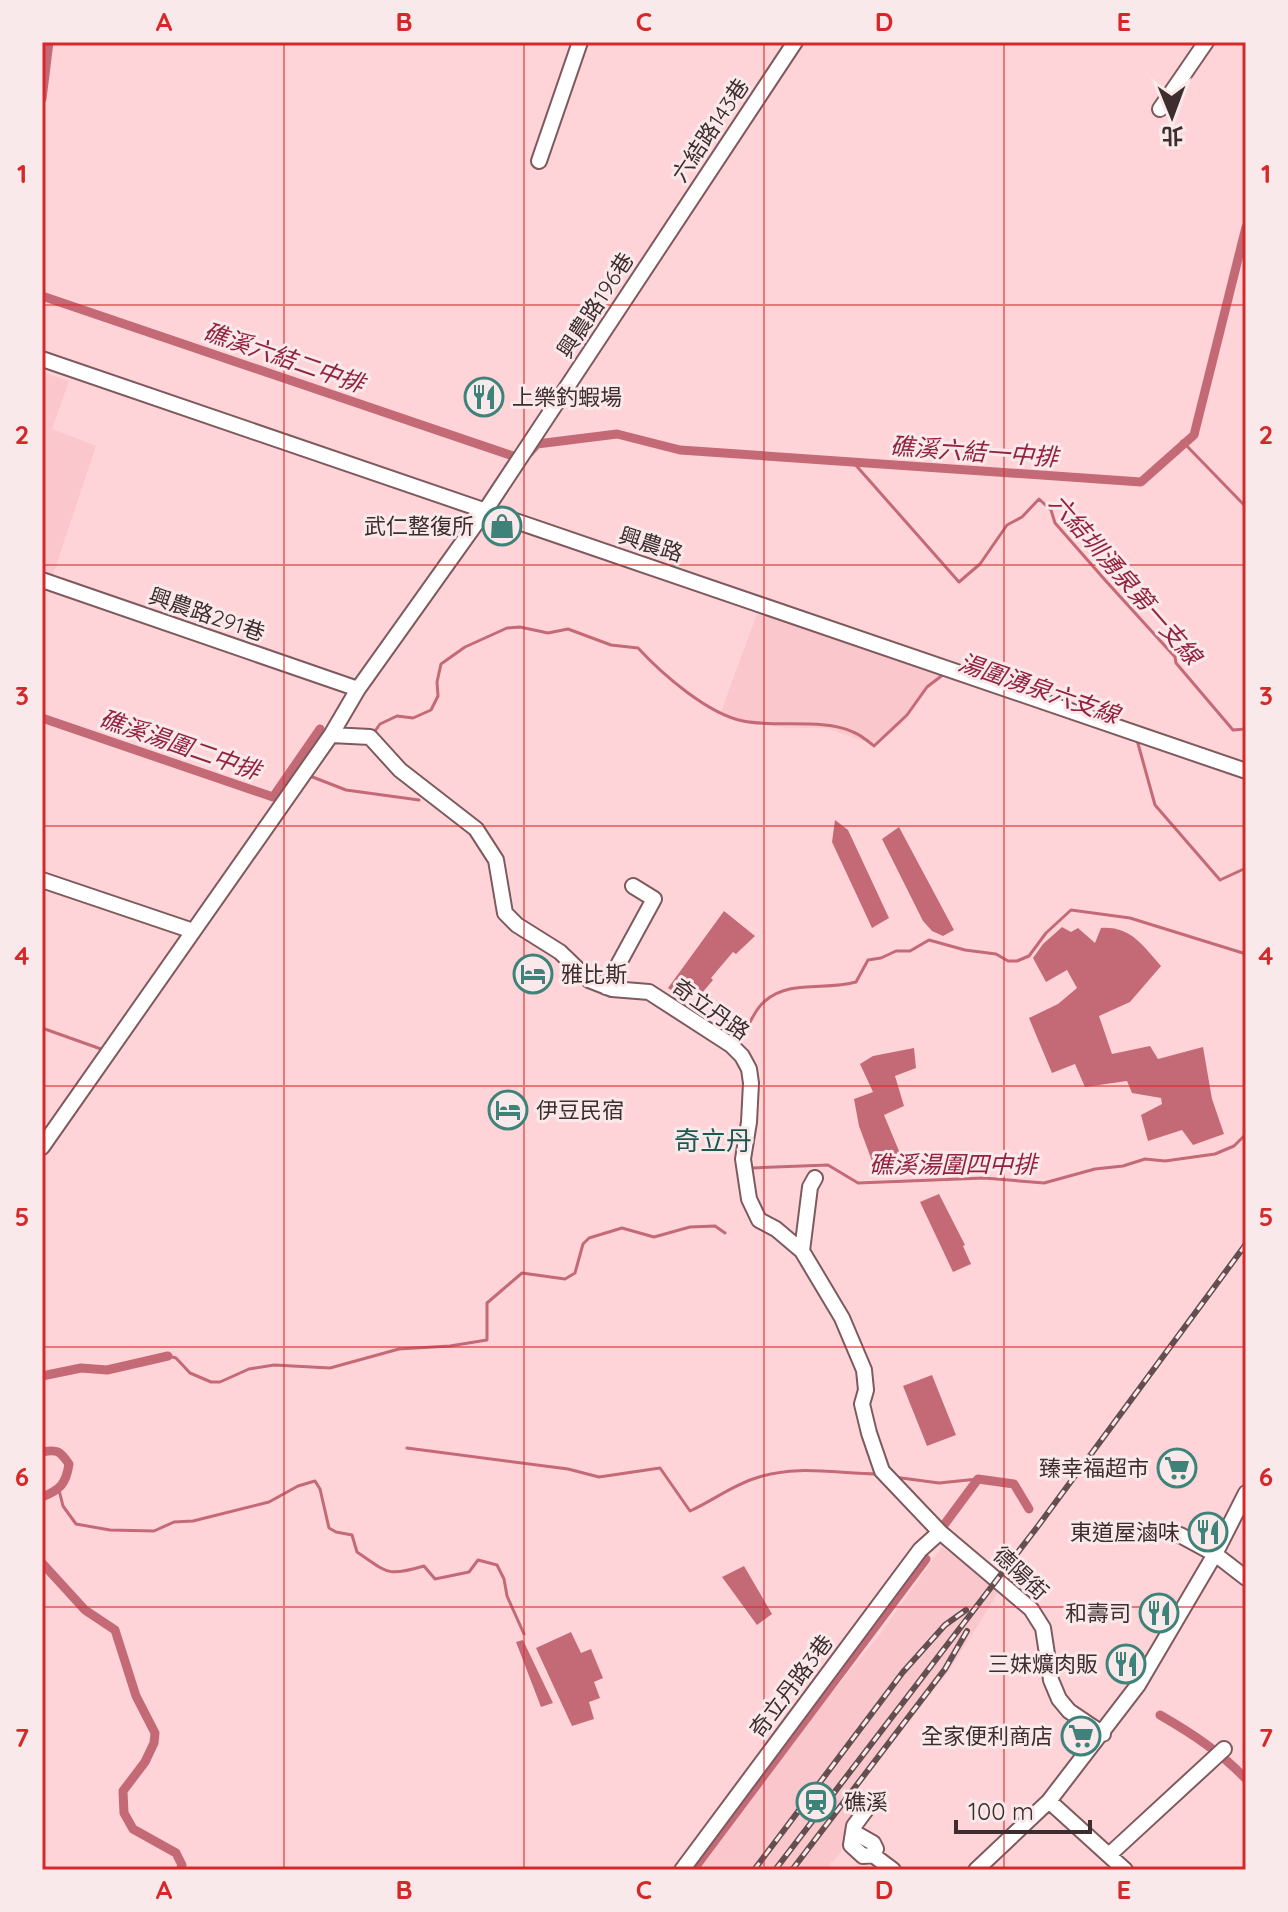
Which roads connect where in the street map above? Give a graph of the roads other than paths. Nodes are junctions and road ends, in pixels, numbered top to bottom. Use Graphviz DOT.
graph roads {
  1 [pos="580,42"];
  2 [pos="795,42"];
  3 [pos="1206,42"];
  4 [pos="1160,109"];
  5 [pos="539,161"];
  6 [pos="662,243"];
  7 [pos="42,359"];
  8 [pos="485,511"];
  9 [pos="42,580"];
  10 [pos="358,689"];
  11 [pos="331,735"];
  12 [pos="1246,771"];
  13 [pos="42,880"];
  14 [pos="633,886"];
  15 [pos="193,931"];
  16 [pos="606,987"];
  17 [pos="42,1147"];
  18 [pos="815,1178"];
  19 [pos="802,1251"];
  20 [pos="1246,1493"];
  21 [pos="940,1532"];
  22 [pos="1180,1535"];
  23 [pos="1215,1554"];
  24 [pos="1246,1578"];
  25 [pos="1103,1734"];
  26 [pos="1224,1749"];
  27 [pos="1049,1801"];
  28 [pos="871,1803"];
  29 [pos="1109,1855"];
  30 [pos="682,1870"];
  31 [pos="893,1870"];
  32 [pos="976,1870"];
  33 [pos="1125,1870"];
  1 -- 5 [label="street"];
  2 -- 6 [label="street, 六結路143巷"];
  3 -- 4 [label="street"];
  6 -- 8 [label="street, 興農路196巷"];
  7 -- 8 [label="street, 興農路"];
  8 -- 10 [label="street"];
  8 -- 12 [label="street, 興農路"];
  9 -- 10 [label="street, 興農路291巷"];
  10 -- 11 [label="street"];
  11 -- 15 [label="street"];
  11 -- 16 [label="street, 奇立丹路"];
  13 -- 15 [label="street"];
  14 -- 16 [label="street"];
  15 -- 17 [label="street"];
  16 -- 19 [label="street, 奇立丹路"];
  18 -- 19 [label="street"];
  19 -- 21 [label="street, 奇立丹路"];
  20 -- 23 [label="street"];
  21 -- 25 [label="street, 德陽街"];
  21 -- 30 [label="street, 奇立丹路3巷"];
  22 -- 23 [label="street"];
  23 -- 24 [label="street"];
  23 -- 25 [label="street"];
  25 -- 27 [label="street"];
  26 -- 29 [label="street"];
  27 -- 29 [label="street"];
  27 -- 32 [label="street"];
  28 -- 31 [label="street"];
  29 -- 33 [label="street"];
}
